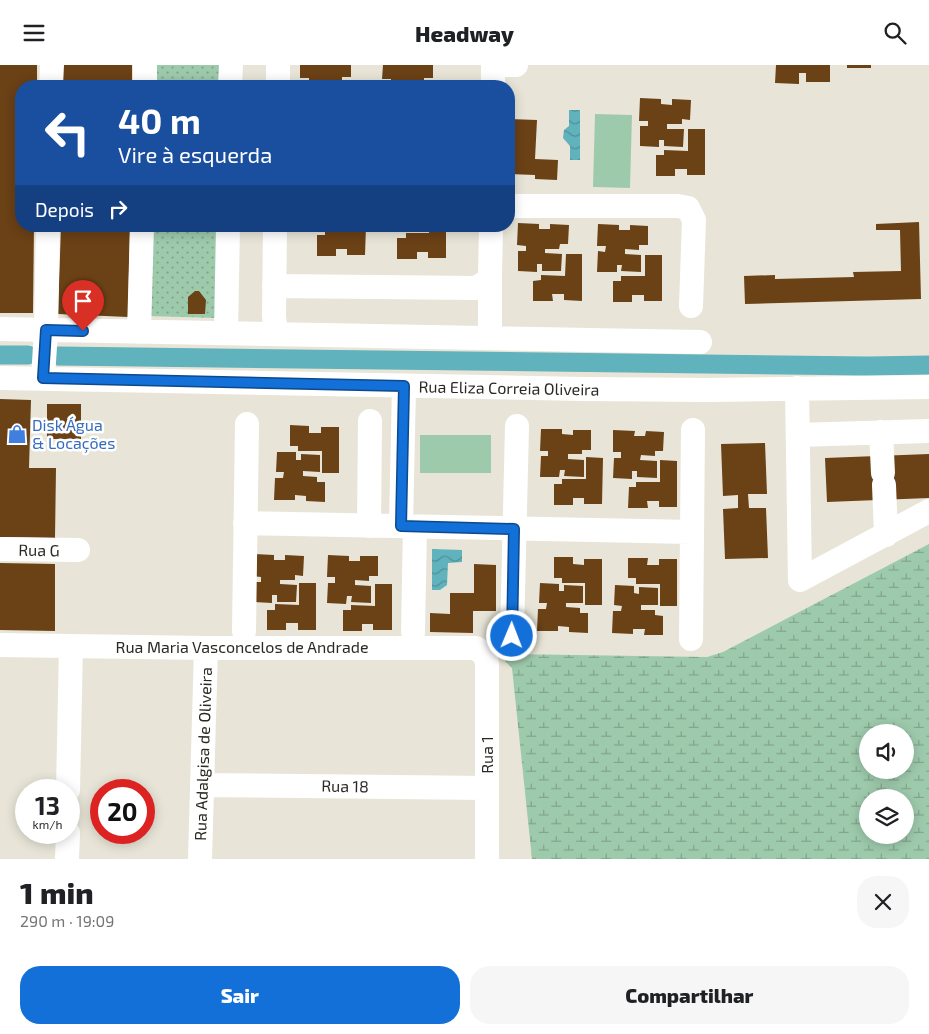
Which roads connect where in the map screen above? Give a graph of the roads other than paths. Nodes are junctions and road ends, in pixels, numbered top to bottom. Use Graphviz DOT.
graph roads {
  1 [pos="52,65"];
  2 [pos="145,65"];
  3 [pos="231,65"];
  4 [pos="278,65"];
  5 [pos="493,65"];
  6 [pos="516,65"];
  7 [pos="52,80"];
  8 [pos="145,80"];
  9 [pos="230,80"];
  10 [pos="278,80"];
  11 [pos="493,80"];
  12 [pos="515,206"];
  13 [pos="48,232"];
  14 [pos="142,232"];
  15 [pos="228,232"];
  16 [pos="275,232"];
  17 [pos="490,232"];
  18 [pos="485,281"];
  19 [pos="274,285"];
  20 [pos="691,306"];
  21 [pos="0,329"];
  22 [pos="46,330"];
  23 [pos="139,332"];
  24 [pos="226,333"];
  25 [pos="276,334"];
  26 [pos="484,338"];
  27 [pos="700,342"];
  28 [pos="0,377"];
  29 [pos="43,378"];
  30 [pos="404,386"];
  31 [pos="929,387"];
  32 [pos="797,388"];
  33 [pos="370,421"];
  34 [pos="247,424"];
  35 [pos="517,426"];
  36 [pos="693,430"];
  37 [pos="929,431"];
  38 [pos="881,432"];
  39 [pos="798,435"];
  40 [pos="929,511"];
  41 [pos="245,523"];
  42 [pos="369,526"];
  43 [pos="408,527"];
  44 [pos="514,529"];
  45 [pos="692,533"];
  46 [pos="886,535"];
  47 [pos="0,549"];
  48 [pos="78,550"];
  49 [pos="244,631"];
  50 [pos="414,632"];
  51 [pos="512,636"];
  52 [pos="691,639"];
  53 [pos="0,645"];
  54 [pos="71,646"];
  55 [pos="206,648"];
  56 [pos="483,653"];
  57 [pos="68,779"];
  58 [pos="202,785"];
  59 [pos="487,788"];
  60 [pos="68,844"];
  61 [pos="67,859"];
  62 [pos="200,859"];
  63 [pos="487,859"];
  1 -- 7 [label="street"];
  2 -- 8 [label="street"];
  3 -- 9 [label="street"];
  4 -- 10 [label="street"];
  5 -- 6 [label="street"];
  5 -- 11 [label="street"];
  12 -- 20 [label="street"];
  13 -- 22 [label="street"];
  14 -- 23 [label="street"];
  15 -- 24 [label="street"];
  16 -- 19 [label="street"];
  17 -- 18 [label="street"];
  18 -- 19 [label="street"];
  18 -- 26 [label="street"];
  19 -- 25 [label="street"];
  21 -- 22 [label="street"];
  22 -- 23 [label="street"];
  22 -- 29 [label="street"];
  23 -- 24 [label="street"];
  24 -- 25 [label="street"];
  25 -- 26 [label="street"];
  26 -- 27 [label="street"];
  28 -- 29 [label="street, Rua Eliza Correia Oliveira"];
  29 -- 30 [label="street, Rua Eliza Correia Oliveira"];
  30 -- 32 [label="street, Rua Eliza Correia Oliveira"];
  30 -- 43 [label="street"];
  31 -- 32 [label="street, Rua Eliza Correia Oliveira"];
  32 -- 39 [label="street"];
  33 -- 42 [label="street"];
  34 -- 41 [label="street"];
  35 -- 44 [label="street"];
  36 -- 45 [label="street"];
  37 -- 38 [label="street"];
  38 -- 39 [label="street"];
  38 -- 46 [label="street"];
  39 -- 46 [label="street"];
  40 -- 46 [label="street"];
  41 -- 42 [label="street"];
  41 -- 49 [label="street"];
  42 -- 43 [label="street"];
  43 -- 44 [label="street"];
  43 -- 50 [label="street"];
  44 -- 45 [label="street"];
  44 -- 51 [label="street"];
  45 -- 52 [label="street"];
  47 -- 48 [label="street, Rua G"];
  53 -- 54 [label="street, Rua Maria Vasconcelos de Andrade"];
  54 -- 55 [label="street, Rua Maria Vasconcelos de Andrade"];
  54 -- 57 [label="street"];
  55 -- 56 [label="street, Rua Maria Vasconcelos de Andrade"];
  55 -- 58 [label="street, Rua Adalgisa de Oliveira"];
  56 -- 59 [label="street, Rua 1"];
  58 -- 59 [label="street, Rua 18"];
  58 -- 62 [label="street, Rua Adalgisa de Oliveira"];
  59 -- 63 [label="street, Rua 1"];
  60 -- 61 [label="street"];
}
